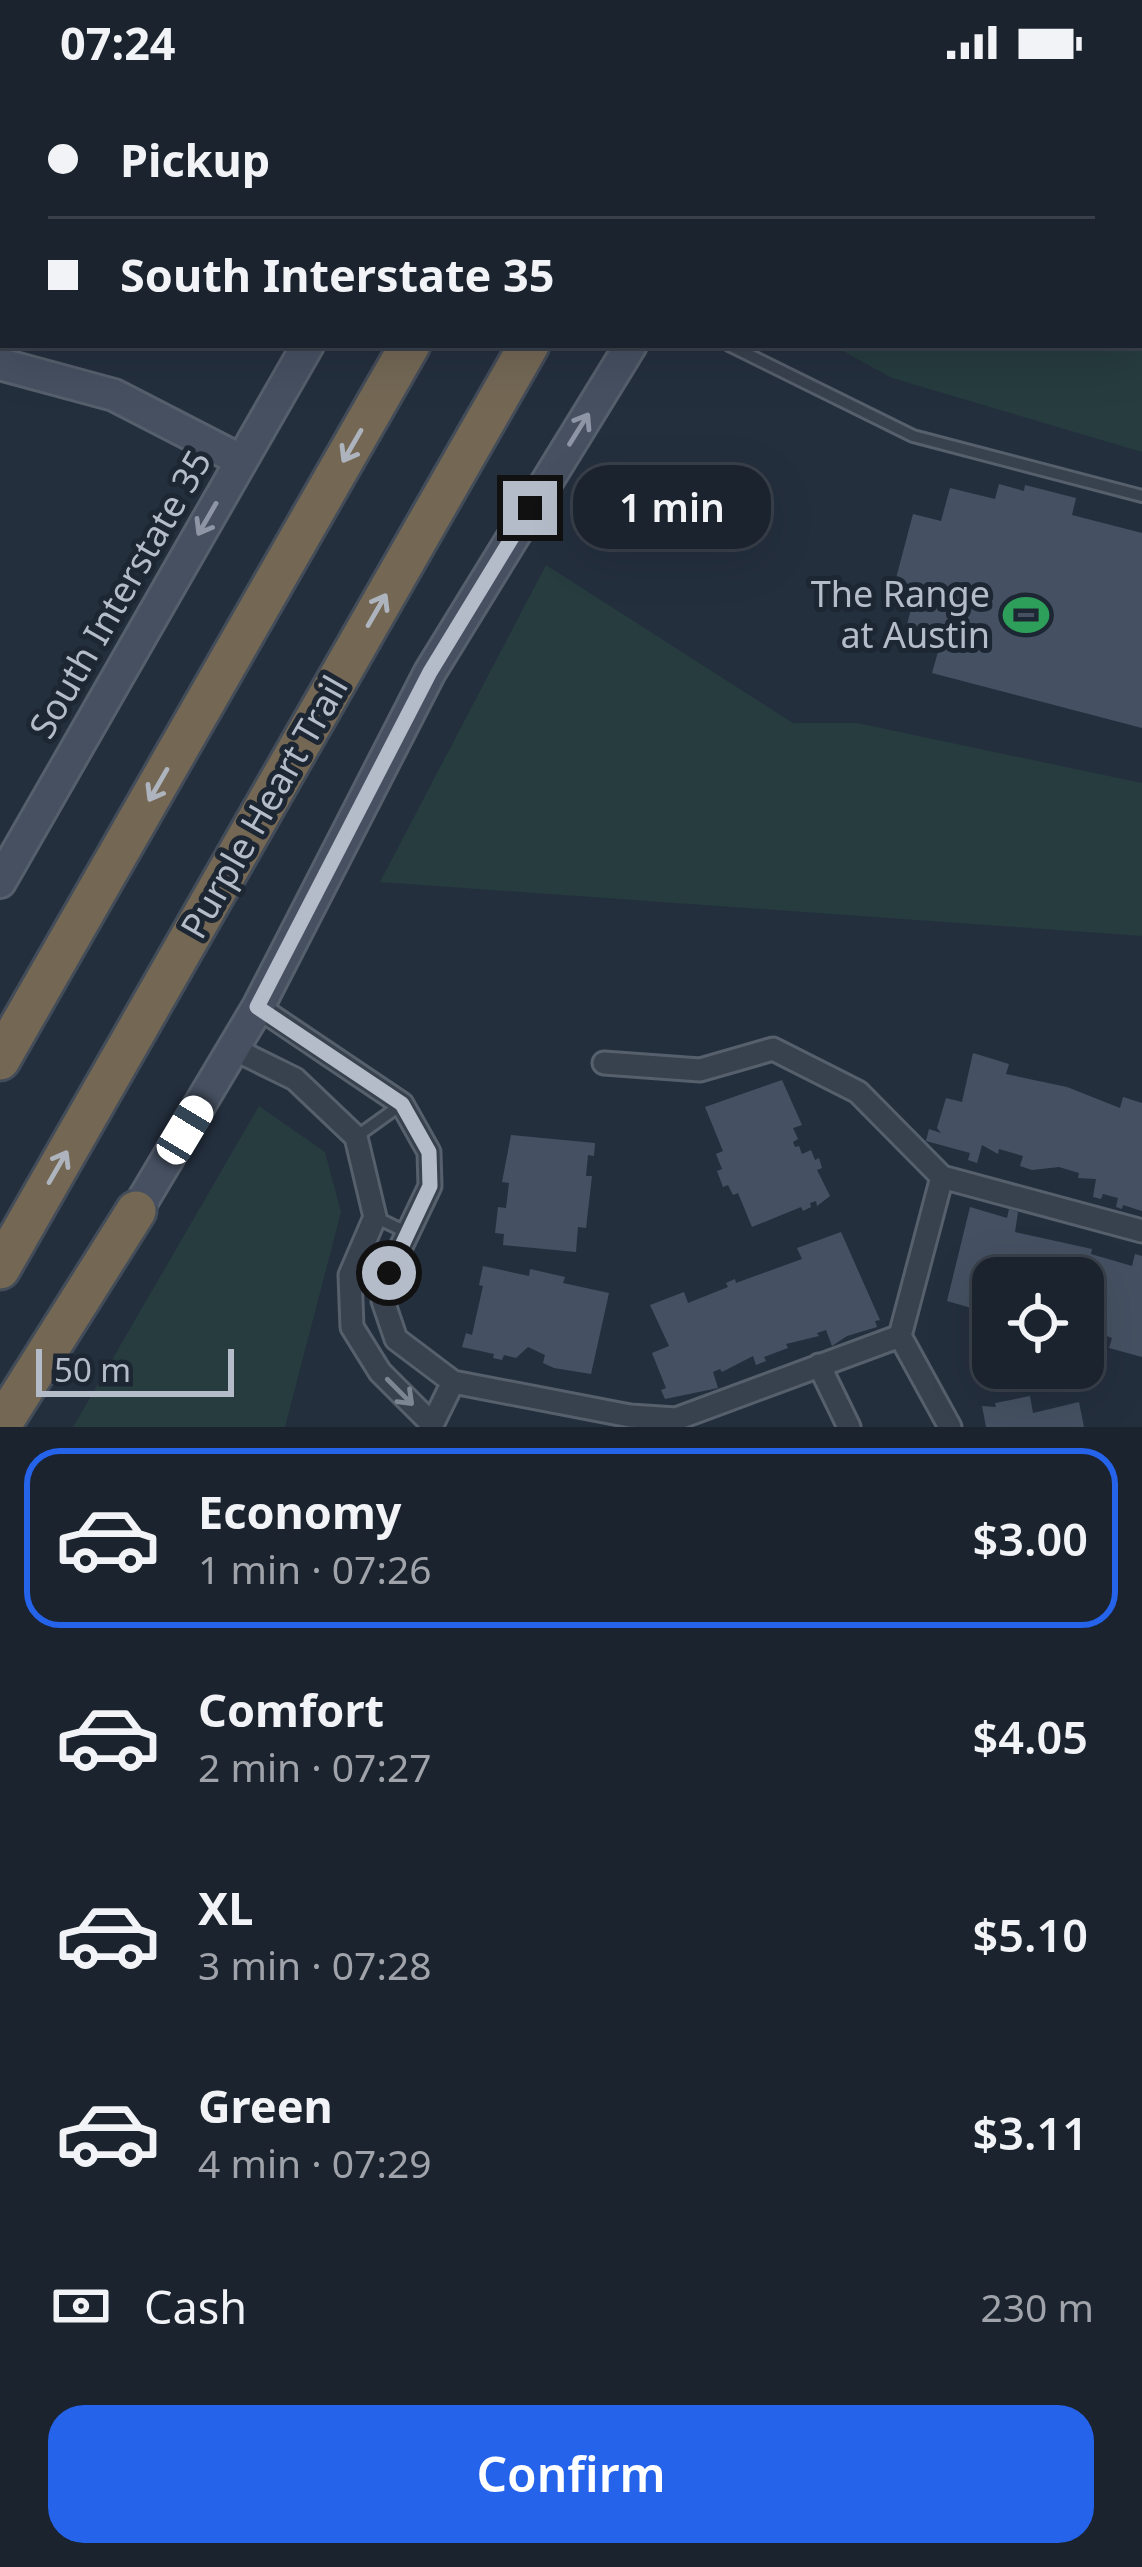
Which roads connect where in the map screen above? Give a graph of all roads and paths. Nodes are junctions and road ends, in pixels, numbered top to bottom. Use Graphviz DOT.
graph roads {
  1 [pos="306,348"];
  2 [pos="408,348"];
  3 [pos="527,348"];
  4 [pos="630,348"];
  5 [pos="735,348"];
  6 [pos="0,364"];
  7 [pos="240,460"];
  8 [pos="1142,496"];
  9 [pos="0,882"];
  10 [pos="257,1007"];
  11 [pos="234,1048"];
  12 [pos="0,1060"];
  13 [pos="604,1063"];
  14 [pos="402,1104"];
  15 [pos="356,1137"];
  16 [pos="942,1178"];
  17 [pos="136,1210"];
  18 [pos="375,1217"];
  19 [pos="1142,1231"];
  20 [pos="408,1233"];
  21 [pos="0,1269"];
  22 [pos="900,1336"];
  23 [pos="819,1365"];
  24 [pos="453,1382"];
  25 [pos="432,1426"];
  26 [pos="0,1427"];
  27 [pos="20,1427"];
  28 [pos="849,1427"];
  29 [pos="950,1427"];
  1 -- 7 [label="main road, South Interstate 35"];
  2 -- 12 [label="highway, one-way"];
  21 -- 3 [label="highway, Purple Heart Trail, one-way"];
  10 -- 4 [label="main road, one-way"];
  5 -- 8 [label="lane"];
  6 -- 7 [label="main road"];
  7 -- 9 [label="main road, South Interstate 35, one-way"];
  10 -- 11 [label="main road"];
  10 -- 14 [label="street"];
  11 -- 15 [label="street"];
  11 -- 17 [label="main road"];
  13 -- 16 [label="street"];
  14 -- 15 [label="lane"];
  14 -- 20 [label="street"];
  15 -- 18 [label="street"];
  16 -- 19 [label="street"];
  16 -- 22 [label="street"];
  17 -- 26 [label="highway"];
  17 -- 27 [label="main road"];
  18 -- 20 [label="lane"];
  18 -- 25 [label="street, one-way"];
  20 -- 24 [label="street"];
  22 -- 23 [label="street"];
  22 -- 29 [label="street"];
  23 -- 24 [label="street"];
  23 -- 28 [label="street"];
  24 -- 25 [label="street"];
}
